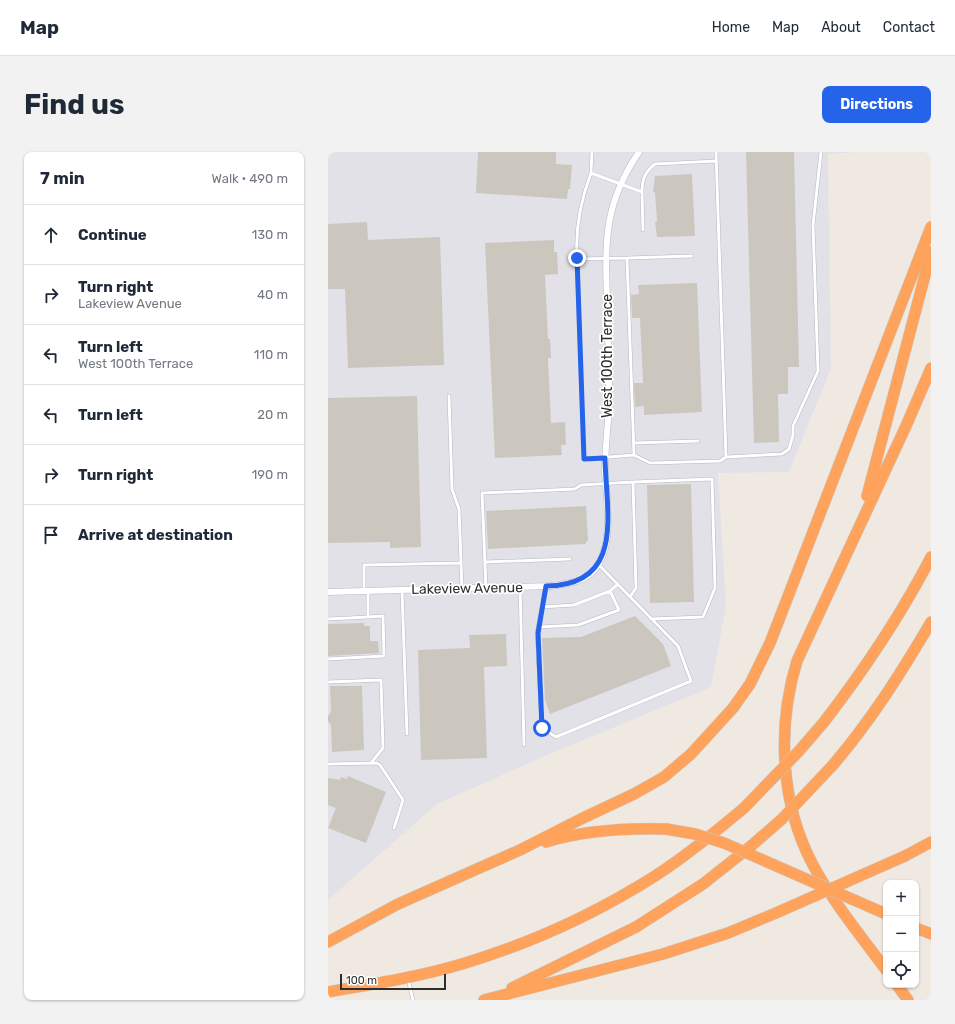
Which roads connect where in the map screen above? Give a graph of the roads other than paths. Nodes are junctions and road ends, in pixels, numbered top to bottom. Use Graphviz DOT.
graph roads {
  1 [pos="592,152"];
  2 [pos="639,152"];
  3 [pos="716,152"];
  4 [pos="821,152"];
  5 [pos="716,161"];
  6 [pos="591,173"];
  7 [pos="620,185"];
  8 [pos="642,192"];
  9 [pos="931,226"];
  10 [pos="643,230"];
  11 [pos="931,252"];
  12 [pos="692,256"];
  13 [pos="577,258"];
  14 [pos="606,258"];
  15 [pos="627,258"];
  16 [pos="931,368"];
  17 [pos="449,396"];
  18 [pos="698,441"];
  19 [pos="634,444"];
  20 [pos="634,455"];
  21 [pos="726,457"];
  22 [pos="605,458"];
  23 [pos="633,482"];
  24 [pos="606,483"];
  25 [pos="860,521"];
  26 [pos="931,557"];
  27 [pos="570,559"];
  28 [pos="485,562"];
  29 [pos="461,563"];
  30 [pos="599,565"];
  31 [pos="618,584"];
  32 [pos="546,586"];
  33 [pos="520,587"];
  34 [pos="486,588"];
  35 [pos="462,589"];
  36 [pos="402,590"];
  37 [pos="366,591"];
  38 [pos="610,591"];
  39 [pos="328,592"];
  40 [pos="630,597"];
  41 [pos="542,607"];
  42 [pos="368,617"];
  43 [pos="328,619"];
  44 [pos="651,619"];
  45 [pos="931,622"];
  46 [pos="539,627"];
  47 [pos="328,659"];
  48 [pos="328,682"];
  49 [pos="407,734"];
  50 [pos="524,745"];
  51 [pos="371,763"];
  52 [pos="328,764"];
  53 [pos="394,828"];
  54 [pos="931,842"];
  55 [pos="520,850"];
  56 [pos="883,913"];
  57 [pos="919,929"];
  58 [pos="931,934"];
  59 [pos="328,942"];
  60 [pos="883,966"];
  61 [pos="408,977"];
  62 [pos="899,988"];
  63 [pos="328,992"];
  64 [pos="487,999"];
  65 [pos="413,1000"];
  66 [pos="908,1000"];
  1 -- 6 [label="lane"];
  2 -- 7 [label="street, West 100th Terrace"];
  3 -- 5 [label="lane"];
  4 -- 21 [label="lane"];
  5 -- 8 [label="lane"];
  5 -- 21 [label="lane"];
  6 -- 7 [label="lane"];
  6 -- 13 [label="lane"];
  7 -- 8 [label="lane"];
  7 -- 14 [label="street, West 100th Terrace"];
  8 -- 10 [label="lane"];
  9 -- 55 [label="highway"];
  11 -- 25 [label="highway"];
  12 -- 15 [label="lane"];
  13 -- 14 [label="lane"];
  13 -- 22 [label="lane"];
  14 -- 15 [label="lane"];
  14 -- 22 [label="street, West 100th Terrace"];
  15 -- 19 [label="lane"];
  16 -- 25 [label="highway"];
  17 -- 29 [label="lane"];
  18 -- 19 [label="lane"];
  19 -- 20 [label="lane"];
  20 -- 21 [label="lane"];
  20 -- 22 [label="lane"];
  22 -- 24 [label="street, West 100th Terrace"];
  23 -- 24 [label="lane"];
  23 -- 40 [label="lane"];
  23 -- 44 [label="lane"];
  24 -- 28 [label="lane"];
  24 -- 30 [label="street, West 100th Terrace"];
  25 -- 60 [label="highway"];
  26 -- 61 [label="highway, bridge"];
  27 -- 28 [label="lane"];
  28 -- 34 [label="lane"];
  29 -- 35 [label="lane"];
  29 -- 37 [label="lane"];
  30 -- 31 [label="lane"];
  30 -- 32 [label="street, Lakeview Avenue"];
  31 -- 38 [label="lane"];
  31 -- 40 [label="lane"];
  32 -- 33 [label="street, Lakeview Avenue"];
  32 -- 41 [label="lane"];
  33 -- 34 [label="street, Lakeview Avenue"];
  33 -- 50 [label="lane"];
  34 -- 35 [label="street, Lakeview Avenue"];
  35 -- 36 [label="street, Lakeview Avenue"];
  36 -- 37 [label="street, Lakeview Avenue"];
  36 -- 49 [label="lane"];
  37 -- 39 [label="street, Lakeview Avenue"];
  37 -- 42 [label="lane"];
  38 -- 41 [label="lane"];
  38 -- 46 [label="lane"];
  40 -- 44 [label="lane"];
  41 -- 46 [label="lane"];
  42 -- 43 [label="lane"];
  42 -- 47 [label="lane"];
  44 -- 46 [label="lane"];
  45 -- 64 [label="highway, bridge"];
  48 -- 51 [label="lane"];
  51 -- 52 [label="lane"];
  51 -- 53 [label="lane"];
  54 -- 64 [label="highway, bridge"];
  55 -- 56 [label="highway, bridge"];
  55 -- 59 [label="highway"];
  57 -- 58 [label="highway"];
  61 -- 63 [label="highway"];
  61 -- 65 [label="lane"];
  62 -- 66 [label="highway"];
}
